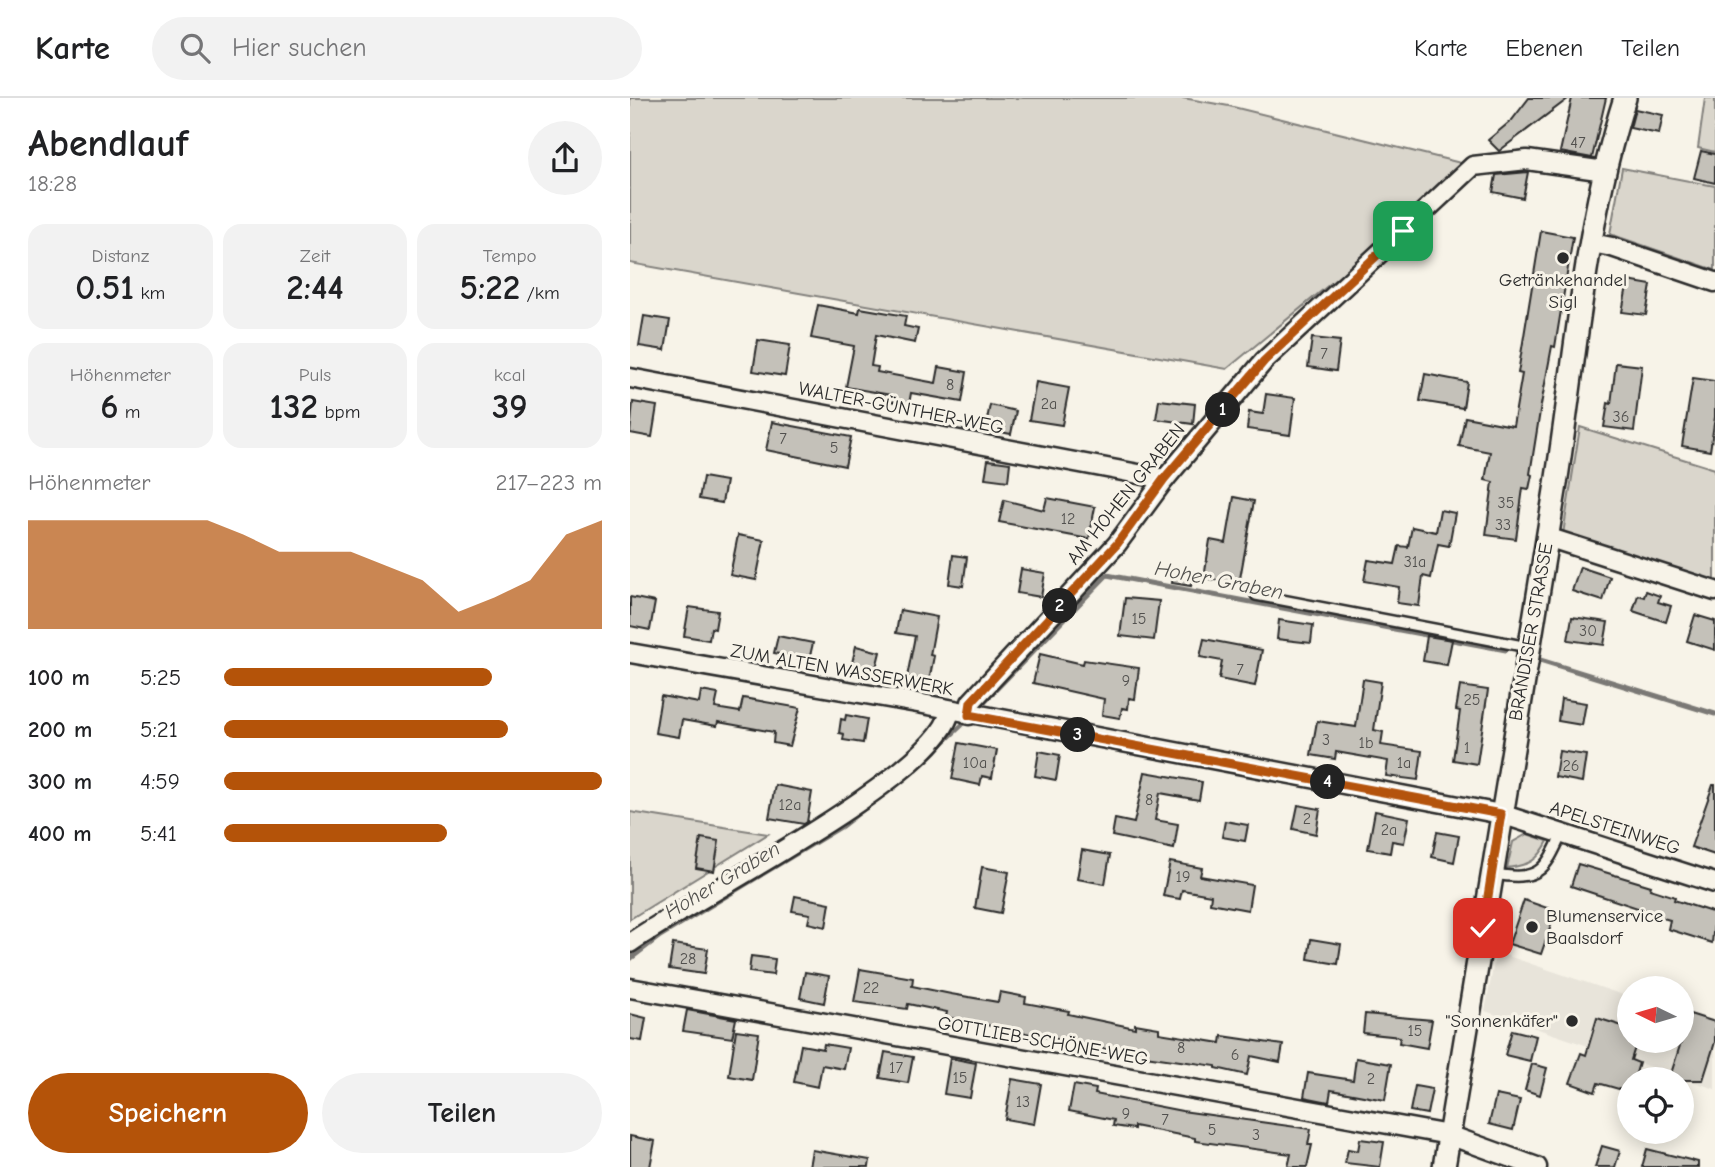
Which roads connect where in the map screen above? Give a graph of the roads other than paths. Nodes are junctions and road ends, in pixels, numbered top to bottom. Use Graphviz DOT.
graph roads {
  1 [pos="1625,98"];
  2 [pos="1605,171"];
  3 [pos="1591,243"];
  4 [pos="1715,282"];
  5 [pos="630,378"];
  6 [pos="1164,479"];
  7 [pos="1547,537"];
  8 [pos="1715,591"];
  9 [pos="1256,595"];
  10 [pos="1528,647"];
  11 [pos="630,653"];
  12 [pos="950,711"];
  13 [pos="969,715"];
  14 [pos="1501,814"];
  15 [pos="1562,833"];
  16 [pos="1492,873"];
  17 [pos="1715,883"];
  18 [pos="631,941"];
  19 [pos="630,988"];
  20 [pos="1450,1135"];
  21 [pos="1444,1167"];
  22 [pos="1537,1167"];
  1 -- 2 [label="street, BRANDISER STRASSE"];
  2 -- 3 [label="street, BRANDISER STRASSE"];
  2 -- 6 [label="street, AM HOHEN GRABEN"];
  3 -- 4 [label="street"];
  3 -- 7 [label="street, BRANDISER STRASSE"];
  5 -- 6 [label="street, WALTER-GÜNTHER-WEG"];
  6 -- 13 [label="street, AM HOHEN GRABEN"];
  7 -- 8 [label="street"];
  7 -- 10 [label="street, BRANDISER STRASSE"];
  9 -- 10 [label="lane"];
  10 -- 14 [label="street, BRANDISER STRASSE"];
  11 -- 12 [label="street, ZUM ALTEN WASSERWERK"];
  12 -- 13 [label="street, ZUM ALTEN WASSERWERK"];
  12 -- 18 [label="street"];
  13 -- 14 [label="street, ZUM ALTEN WASSERWERK"];
  14 -- 15 [label="street, APELSTEINWEG"];
  14 -- 16 [label="street, BRANDISER STRASSE"];
  15 -- 16 [label="lane"];
  15 -- 17 [label="street, APELSTEINWEG"];
  16 -- 20 [label="street, BRANDISER STRASSE"];
  19 -- 20 [label="street, GOTTLIEB-SCHÖNE-WEG"];
  20 -- 21 [label="street, BRANDISER STRASSE"];
  20 -- 22 [label="street, GOTTLIEB-SCHÖNE-WEG"];
}
